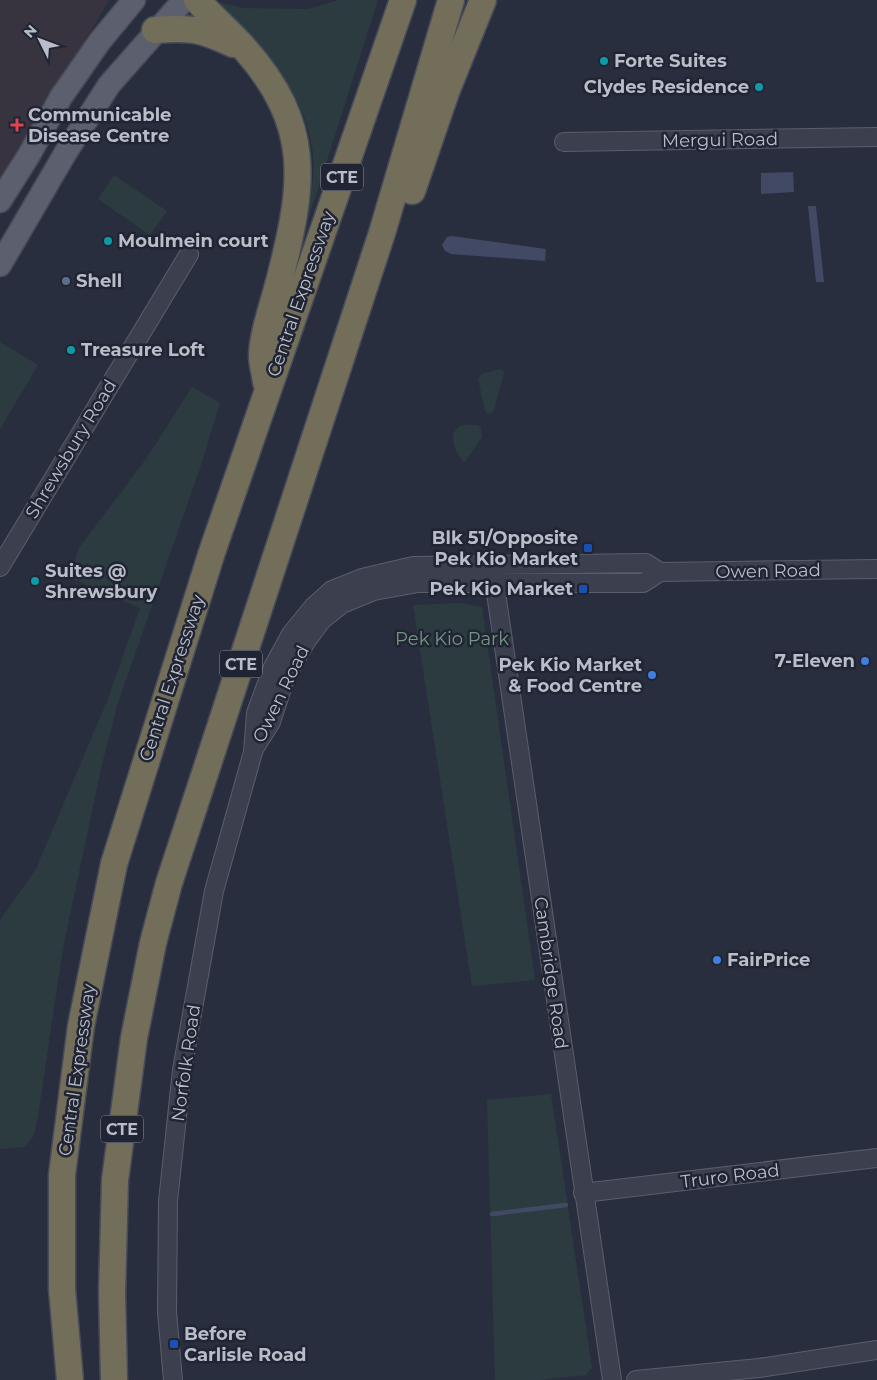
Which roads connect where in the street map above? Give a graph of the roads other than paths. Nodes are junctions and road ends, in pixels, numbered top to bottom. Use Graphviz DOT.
graph roads {
  1 [pos="134,0"];
  2 [pos="184,0"];
  3 [pos="197,0"];
  4 [pos="403,0"];
  5 [pos="451,0"];
  6 [pos="483,0"];
  7 [pos="155,30"];
  8 [pos="245,49"];
  9 [pos="877,137"];
  10 [pos="564,142"];
  11 [pos="0,202"];
  12 [pos="189,254"];
  13 [pos="0,265"];
  14 [pos="342,357"];
  15 [pos="267,390"];
  16 [pos="0,567"];
  17 [pos="877,569"];
  18 [pos="494,574"];
  19 [pos="253,752"];
  20 [pos="877,1158"];
  21 [pos="584,1193"];
  22 [pos="877,1350"];
  23 [pos="759,1374"];
  24 [pos="70,1380"];
  25 [pos="114,1380"];
  26 [pos="173,1380"];
  27 [pos="612,1380"];
  28 [pos="636,1380"];
  1 -- 11 [label="main road"];
  2 -- 7 [label="main road"];
  3 -- 8 [label="highway"];
  4 -- 15 [label="highway, Central Expressway / CTE"];
  5 -- 14 [label="highway, CTE"];
  6 -- 14 [label="highway"];
  7 -- 8 [label="highway"];
  7 -- 13 [label="main road"];
  8 -- 15 [label="highway"];
  9 -- 10 [label="street, Mergui Road"];
  12 -- 16 [label="street, Shrewsbury Road"];
  14 -- 25 [label="highway, CTE"];
  15 -- 24 [label="highway, Central Expressway / CTE"];
  17 -- 18 [label="street, Owen Road"];
  18 -- 19 [label="street, Owen Road"];
  18 -- 21 [label="street, Cambridge Road"];
  19 -- 26 [label="street, Norfolk Road"];
  20 -- 21 [label="street, Truro Road"];
  21 -- 27 [label="street, Cambridge Road"];
  22 -- 23 [label="street"];
  23 -- 28 [label="street"];
}
